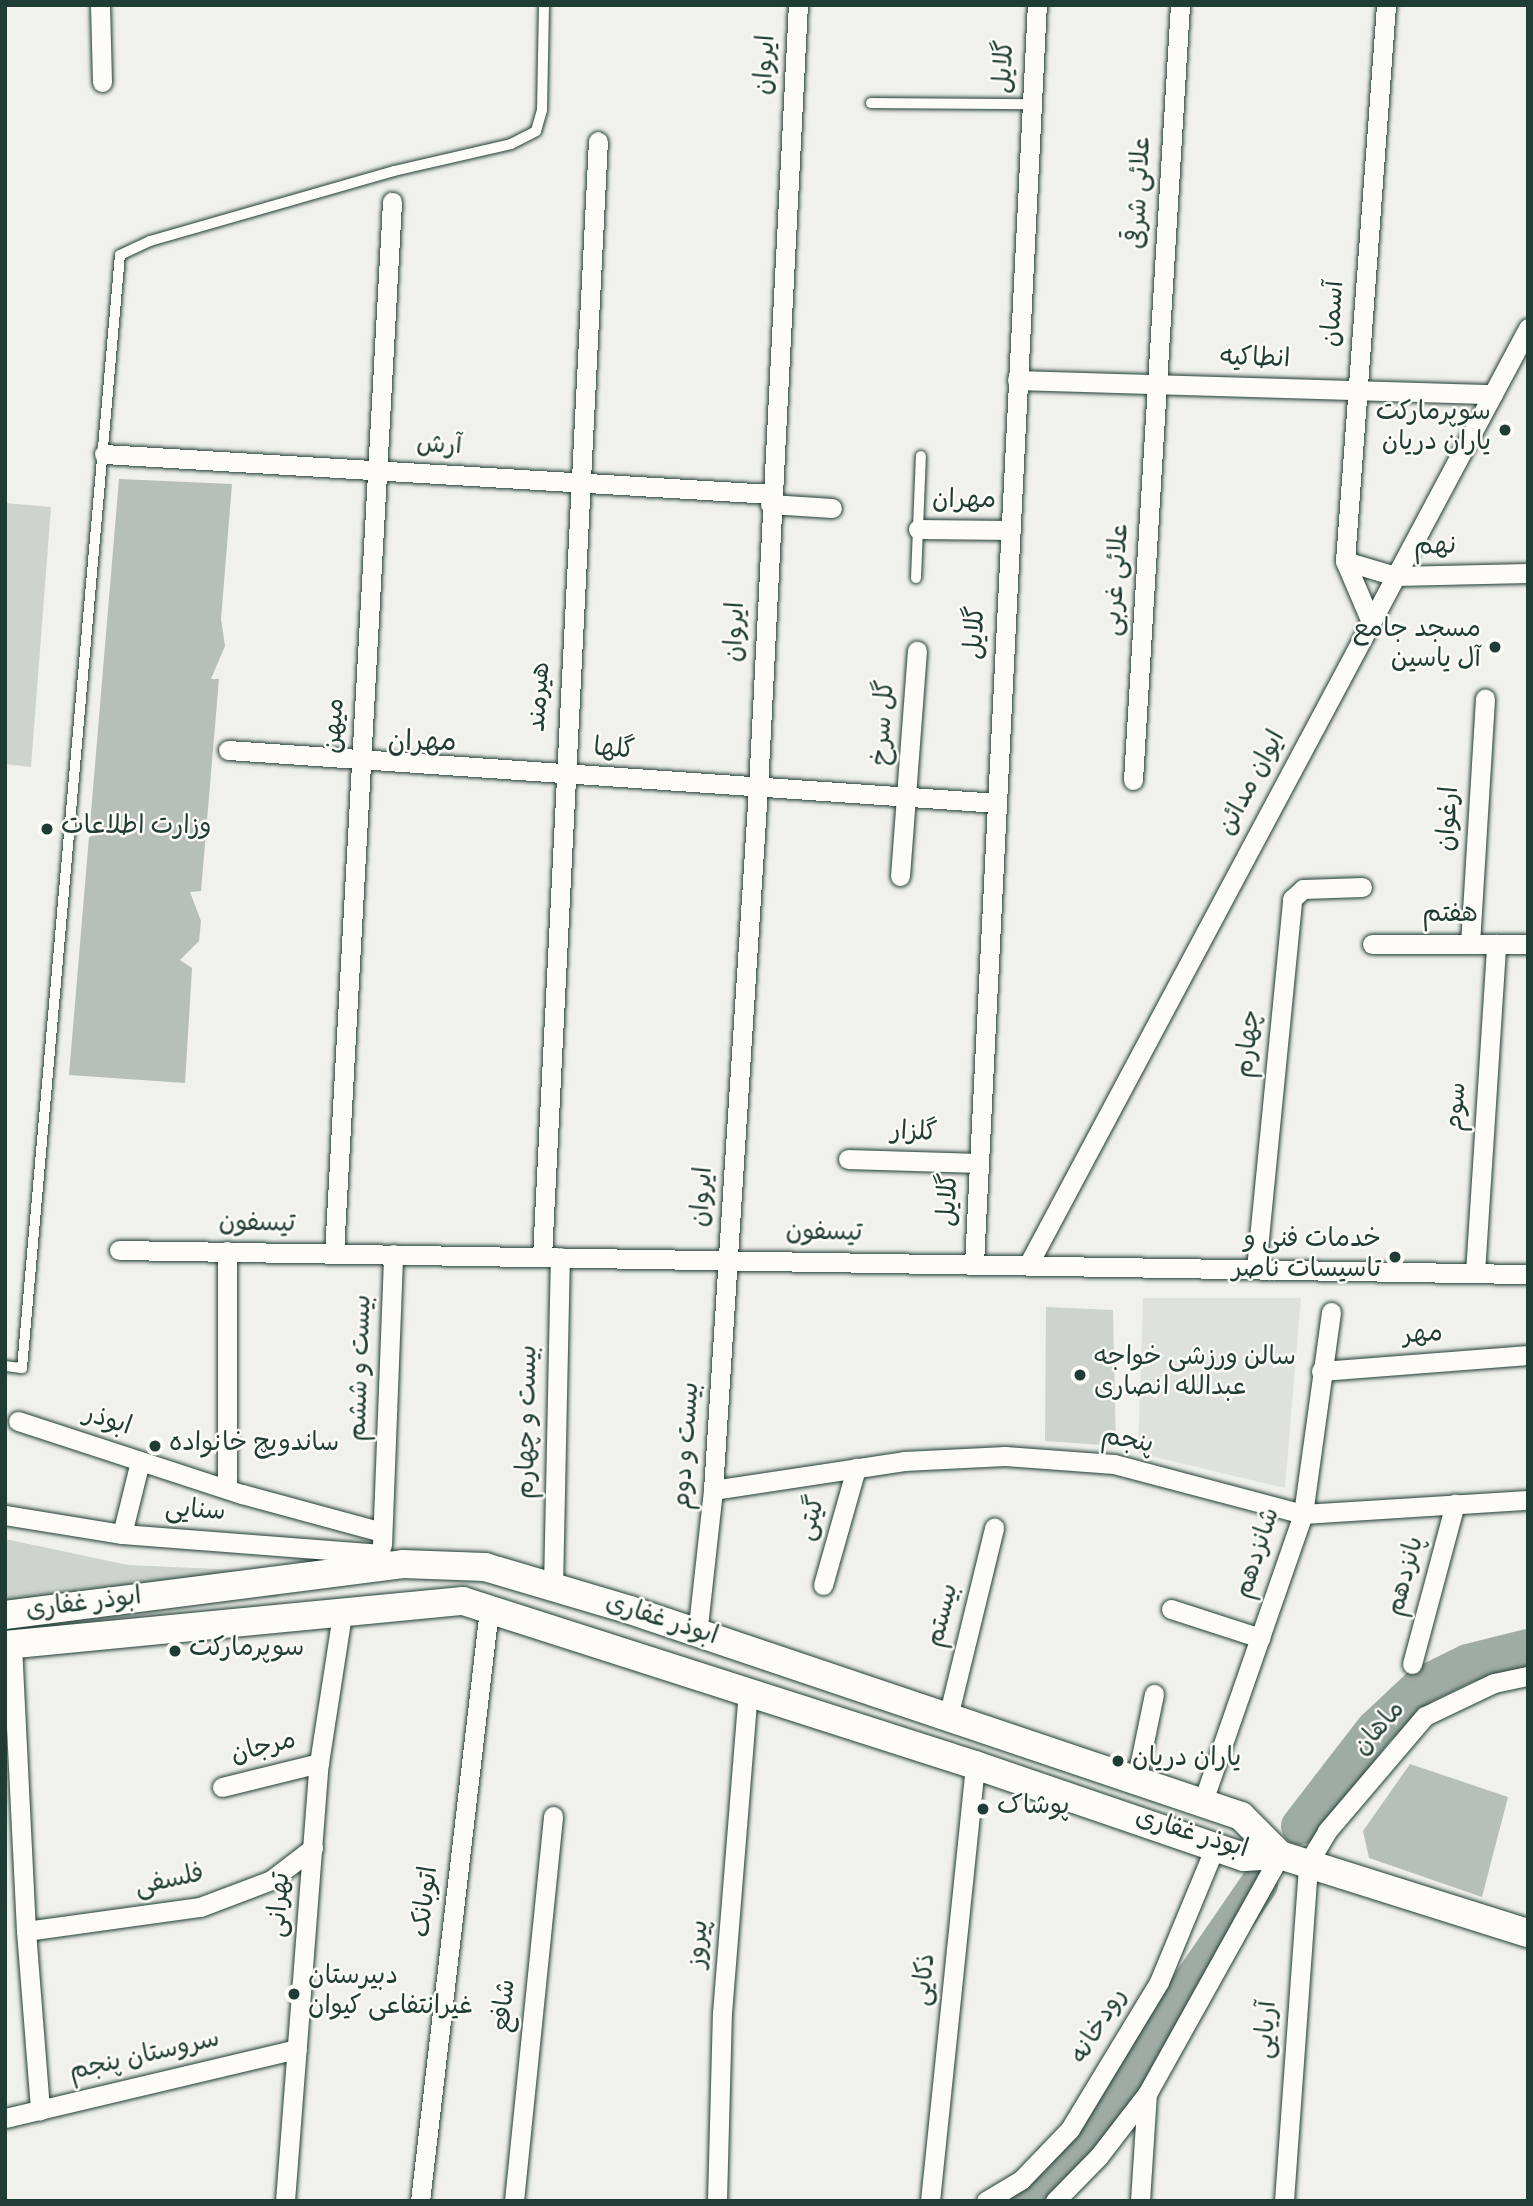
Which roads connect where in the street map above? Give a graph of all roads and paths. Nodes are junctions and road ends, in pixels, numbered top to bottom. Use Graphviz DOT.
graph roads {
  1 [pos="100,5"];
  2 [pos="544,5"];
  3 [pos="798,5"];
  4 [pos="1037,5"];
  5 [pos="1180,5"];
  6 [pos="1386,5"];
  7 [pos="102,82"];
  8 [pos="871,103"];
  9 [pos="1031,104"];
  10 [pos="598,141"];
  11 [pos="392,202"];
  12 [pos="1528,328"];
  13 [pos="1017,380"];
  14 [pos="1157,384"];
  15 [pos="1357,390"];
  16 [pos="1493,394"];
  17 [pos="104,454"];
  18 [pos="921,456"];
  19 [pos="377,470"];
  20 [pos="583,483"];
  21 [pos="770,499"];
  22 [pos="832,508"];
  23 [pos="918,529"];
  24 [pos="1010,530"];
  25 [pos="1345,561"];
  26 [pos="1528,573"];
  27 [pos="1395,576"];
  28 [pos="916,578"];
  29 [pos="1371,622"];
  30 [pos="917,651"];
  31 [pos="1485,698"];
  32 [pos="228,750"];
  33 [pos="361,762"];
  34 [pos="563,776"];
  35 [pos="1133,780"];
  36 [pos="758,788"];
  37 [pos="908,798"];
  38 [pos="997,803"];
  39 [pos="900,876"];
  40 [pos="1362,887"];
  41 [pos="1372,944"];
  42 [pos="1470,944"];
  43 [pos="1496,944"];
  44 [pos="1528,944"];
  45 [pos="848,1159"];
  46 [pos="979,1163"];
  47 [pos="120,1250"];
  48 [pos="227,1251"];
  49 [pos="334,1253"];
  50 [pos="393,1254"];
  51 [pos="551,1257"];
  52 [pos="727,1260"];
  53 [pos="974,1264"];
  54 [pos="1028,1265"];
  55 [pos="1256,1269"];
  56 [pos="1475,1273"];
  57 [pos="1528,1274"];
  58 [pos="1331,1312"];
  59 [pos="1528,1355"];
  60 [pos="5,1366"];
  61 [pos="1321,1371"];
  62 [pos="18,1421"];
  63 [pos="140,1461"];
  64 [pos="856,1468"];
  65 [pos="227,1489"];
  66 [pos="713,1490"];
  67 [pos="1528,1500"];
  68 [pos="1455,1504"];
  69 [pos="1303,1514"];
  70 [pos="5,1515"];
  71 [pos="994,1528"];
  72 [pos="382,1532"];
  73 [pos="122,1534"];
  74 [pos="381,1560"];
  75 [pos="345,1573"];
  76 [pos="823,1586"];
  77 [pos="552,1587"];
  78 [pos="488,1609"];
  79 [pos="1171,1609"];
  80 [pos="342,1614"];
  81 [pos="5,1615"];
  82 [pos="697,1635"];
  83 [pos="1260,1638"];
  84 [pos="9,1645"];
  85 [pos="1412,1664"];
  86 [pos="1528,1676"];
  87 [pos="748,1692"];
  88 [pos="1154,1694"];
  89 [pos="948,1717"];
  90 [pos="319,1763"];
  91 [pos="975,1765"];
  92 [pos="1136,1781"];
  93 [pos="222,1787"];
  94 [pos="1202,1804"];
  95 [pos="553,1816"];
  96 [pos="1215,1847"];
  97 [pos="313,1848"];
  98 [pos="1280,1855"];
  99 [pos="1308,1863"];
  100 [pos="26,1931"];
  101 [pos="1528,1933"];
  102 [pos="297,2049"];
  103 [pos="1147,2094"];
  104 [pos="40,2110"];
  105 [pos="5,2118"];
  106 [pos="285,2201"];
  107 [pos="420,2201"];
  108 [pos="514,2201"];
  109 [pos="717,2201"];
  110 [pos="930,2201"];
  111 [pos="986,2201"];
  112 [pos="1055,2201"];
  113 [pos="1140,2201"];
  114 [pos="1284,2201"];
  1 -- 7 [label="street"];
  2 -- 17 [label="lane"];
  3 -- 21 [label="street, ایروان"];
  4 -- 9 [label="street, گلایل"];
  5 -- 14 [label="street, علائی شرقی"];
  6 -- 15 [label="street, آسمان"];
  8 -- 9 [label="lane"];
  9 -- 13 [label="street, گلایل"];
  10 -- 20 [label="street, هیرمند"];
  11 -- 19 [label="street, میهن"];
  12 -- 16 [label="street, ایوان مدائن"];
  13 -- 14 [label="street, انطاکیه"];
  13 -- 24 [label="street, گلایل"];
  14 -- 15 [label="street, انطاکیه"];
  14 -- 35 [label="street, علائی غربی"];
  15 -- 16 [label="street, انطاکیه"];
  15 -- 25 [label="street, آسمان"];
  16 -- 27 [label="street, ایوان مدائن"];
  17 -- 19 [label="street, آرش"];
  17 -- 60 [label="lane"];
  18 -- 23 [label="lane"];
  19 -- 20 [label="street, آرش"];
  19 -- 33 [label="street, میهن"];
  20 -- 21 [label="street, آرش"];
  20 -- 34 [label="street, هیرمند"];
  21 -- 22 [label="street, آرش"];
  21 -- 36 [label="street, ایروان"];
  23 -- 24 [label="street, مهران"];
  23 -- 28 [label="lane"];
  24 -- 38 [label="street, گلایل"];
  25 -- 27 [label="street, نهم"];
  25 -- 29 [label="street, آسمان"];
  26 -- 27 [label="street, نهم"];
  27 -- 29 [label="street, ایوان مدائن"];
  29 -- 54 [label="street, ایوان مدائن"];
  30 -- 37 [label="street, گل سرخ"];
  31 -- 42 [label="street, ارغوان"];
  32 -- 33 [label="street, گلها"];
  33 -- 34 [label="street, گلها"];
  33 -- 49 [label="street, میهن"];
  34 -- 36 [label="street, گلها"];
  34 -- 51 [label="street, هیرمند"];
  36 -- 37 [label="street, گلها"];
  36 -- 52 [label="street, ایروان"];
  37 -- 38 [label="street, گلها"];
  37 -- 39 [label="street, گل سرخ"];
  38 -- 46 [label="street, گلایل"];
  40 -- 55 [label="street, چهارم"];
  41 -- 42 [label="street, هفتم"];
  42 -- 43 [label="street, هفتم"];
  43 -- 44 [label="street, هفتم"];
  43 -- 56 [label="street, سوم"];
  45 -- 46 [label="street, گلزار"];
  46 -- 53 [label="street, گلایل"];
  47 -- 48 [label="street, تیسفون"];
  48 -- 49 [label="street, تیسفون"];
  48 -- 65 [label="street"];
  49 -- 50 [label="street, تیسفون"];
  50 -- 51 [label="street, تیسفون"];
  50 -- 72 [label="street, بیست و ششم"];
  51 -- 52 [label="street, تیسفون"];
  51 -- 77 [label="street, بیست و چهارم"];
  52 -- 53 [label="street, تیسفون"];
  52 -- 66 [label="street, بیست و دوم"];
  53 -- 54 [label="street, تیسفون"];
  54 -- 55 [label="street, تیسفون"];
  55 -- 56 [label="street, تیسفون"];
  56 -- 57 [label="street, تیسفون"];
  58 -- 61 [label="street, شانزدهم"];
  59 -- 61 [label="street, مهر"];
  61 -- 69 [label="street, شانزدهم"];
  62 -- 63 [label="street, ابوذر"];
  63 -- 65 [label="street, ابوذر"];
  63 -- 73 [label="street"];
  64 -- 66 [label="street, پنجم"];
  64 -- 69 [label="street, پنجم"];
  64 -- 76 [label="street, گیتی"];
  65 -- 72 [label="street, ابوذر"];
  66 -- 82 [label="street, بیست و دوم"];
  67 -- 68 [label="street, پنجم"];
  68 -- 69 [label="street, پنجم"];
  68 -- 85 [label="street, پانزدهم"];
  69 -- 83 [label="street, شانزدهم"];
  70 -- 73 [label="street, سنایی"];
  71 -- 89 [label="street, بیستم"];
  72 -- 74 [label="street, بیست و ششم"];
  73 -- 74 [label="street, سنایی"];
  74 -- 75 [label="main road, ابوذر غفاری"];
  74 -- 77 [label="main road, ابوذر غفاری"];
  75 -- 80 [label="main road"];
  75 -- 81 [label="main road, ابوذر غفاری"];
  77 -- 82 [label="main road, ابوذر غفاری"];
  78 -- 80 [label="main road, ابوذر غفاری"];
  78 -- 87 [label="main road, ابوذر غفاری"];
  78 -- 107 [label="street, اتوبانک"];
  79 -- 83 [label="street"];
  80 -- 84 [label="main road, ابوذر غفاری"];
  80 -- 90 [label="street, تهرانی"];
  82 -- 89 [label="main road, ابوذر غفاری"];
  83 -- 94 [label="street, شانزدهم"];
  84 -- 100 [label="street"];
  86 -- 99 [label="street, ماهان"];
  87 -- 91 [label="main road, ابوذر غفاری"];
  87 -- 109 [label="street, پیروز"];
  88 -- 92 [label="street"];
  89 -- 92 [label="main road, ابوذر غفاری"];
  90 -- 93 [label="street, مرجان"];
  90 -- 97 [label="street, تهرانی"];
  91 -- 96 [label="main road, ابوذر غفاری"];
  91 -- 110 [label="street, ذکایی"];
  92 -- 94 [label="main road, ابوذر غفاری"];
  94 -- 98 [label="main road, ابوذر غفاری"];
  95 -- 108 [label="street, شافع"];
  96 -- 98 [label="main road, ابوذر غفاری"];
  96 -- 111 [label="street, رودخانه"];
  97 -- 100 [label="street, فلسفی"];
  97 -- 102 [label="street, تهرانی"];
  98 -- 99 [label="main road, ابوذر غفاری"];
  98 -- 103 [label="street"];
  99 -- 101 [label="main road, ابوذر غفاری"];
  99 -- 114 [label="street, آریایی"];
  100 -- 104 [label="street"];
  102 -- 104 [label="street, سروستان پنجم"];
  102 -- 106 [label="street, تهرانی"];
  103 -- 112 [label="street"];
  103 -- 113 [label="street"];
  104 -- 105 [label="street, سروستان پنجم"];
}
